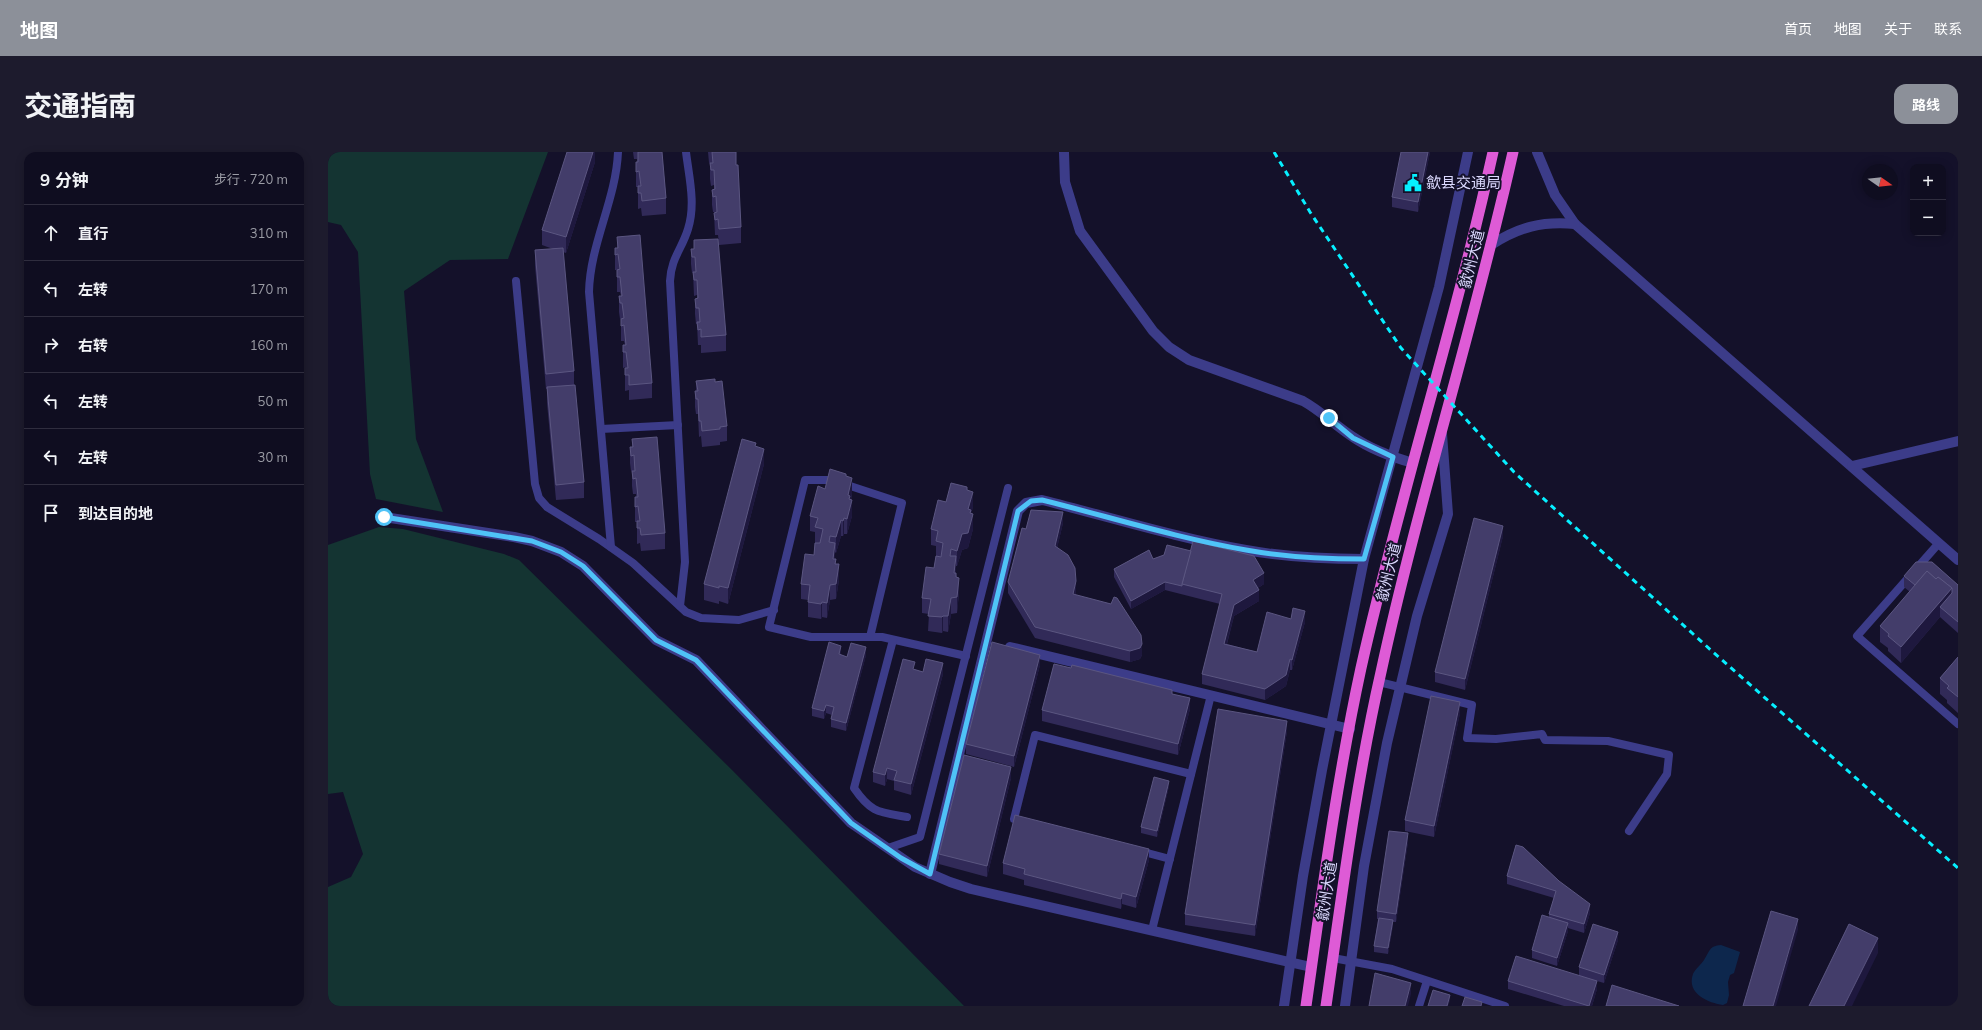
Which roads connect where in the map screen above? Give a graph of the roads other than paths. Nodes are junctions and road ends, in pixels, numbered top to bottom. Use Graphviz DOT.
graph roads {
  1 [pos="618,152"];
  2 [pos="686,152"];
  3 [pos="1064,152"];
  4 [pos="1468,152"];
  5 [pos="1493,152"];
  6 [pos="1513,152"];
  7 [pos="1536,152"];
  8 [pos="1575,224"];
  9 [pos="1491,245"];
  10 [pos="516,281"];
  11 [pos="678,425"];
  12 [pos="601,430"];
  13 [pos="1442,432"];
  14 [pos="1958,441"];
  15 [pos="1393,457"];
  16 [pos="1413,463"];
  17 [pos="1852,466"];
  18 [pos="1008,488"];
  19 [pos="384,517"];
  20 [pos="1939,543"];
  21 [pos="611,547"];
  22 [pos="1364,559"];
  23 [pos="1958,560"];
  24 [pos="680,606"];
  25 [pos="774,610"];
  26 [pos="870,637"];
  27 [pos="893,640"];
  28 [pos="994,643"];
  29 [pos="966,656"];
  30 [pos="1379,682"];
  31 [pos="1400,688"];
  32 [pos="1211,695"];
  33 [pos="1330,724"];
  34 [pos="1958,724"];
  35 [pos="1350,729"];
  36 [pos="1191,774"];
  37 [pos="907,817"];
  38 [pos="1029,823"];
  39 [pos="1629,831"];
  40 [pos="888,848"];
  41 [pos="1133,849"];
  42 [pos="1170,859"];
  43 [pos="930,874"];
  44 [pos="1152,930"];
  45 [pos="1333,958"];
  46 [pos="1350,961"];
  47 [pos="1290,962"];
  48 [pos="1311,967"];
  49 [pos="1427,980"];
  50 [pos="1284,1006"];
  51 [pos="1306,1006"];
  52 [pos="1326,1006"];
  53 [pos="1345,1006"];
  54 [pos="1419,1006"];
  55 [pos="1505,1006"];
  1 -- 12 [label="lane"];
  2 -- 11 [label="lane"];
  3 -- 15 [label="street"];
  4 -- 15 [label="street"];
  5 -- 16 [label="highway, 歙州大道"];
  6 -- 9 [label="highway, 歙州大道"];
  7 -- 8 [label="street"];
  8 -- 9 [label="street"];
  8 -- 17 [label="street"];
  9 -- 13 [label="highway, 歙州大道"];
  10 -- 21 [label="lane"];
  11 -- 12 [label="lane"];
  11 -- 24 [label="lane"];
  12 -- 21 [label="lane"];
  13 -- 30 [label="highway, 歙州大道"];
  13 -- 31 [label="street"];
  14 -- 17 [label="street"];
  15 -- 16 [label="street"];
  15 -- 22 [label="street"];
  16 -- 35 [label="highway, 歙州大道"];
  17 -- 20 [label="street"];
  18 -- 29 [label="lane"];
  19 -- 40 [label="street"];
  20 -- 23 [label="street"];
  20 -- 34 [label="lane"];
  21 -- 24 [label="lane"];
  22 -- 28 [label="street"];
  22 -- 33 [label="street"];
  24 -- 25 [label="lane"];
  25 -- 26 [label="lane"];
  25 -- 26 [label="lane"];
  26 -- 27 [label="lane"];
  27 -- 29 [label="lane"];
  27 -- 37 [label="lane"];
  28 -- 32 [label="street"];
  28 -- 43 [label="street"];
  29 -- 40 [label="lane"];
  30 -- 31 [label="lane"];
  30 -- 45 [label="highway, 歙州大道"];
  31 -- 39 [label="lane"];
  31 -- 46 [label="street"];
  32 -- 33 [label="street"];
  32 -- 36 [label="lane"];
  33 -- 35 [label="street"];
  33 -- 47 [label="street"];
  35 -- 48 [label="highway, 歙州大道"];
  36 -- 38 [label="lane"];
  36 -- 42 [label="lane"];
  40 -- 43 [label="street"];
  41 -- 42 [label="lane"];
  42 -- 44 [label="lane"];
  43 -- 44 [label="street"];
  44 -- 47 [label="street"];
  45 -- 46 [label="lane"];
  45 -- 52 [label="highway, 歙州大道"];
  46 -- 49 [label="lane"];
  46 -- 53 [label="street"];
  47 -- 48 [label="street"];
  47 -- 50 [label="street"];
  48 -- 51 [label="highway, 歙州大道"];
  49 -- 54 [label="lane"];
  49 -- 55 [label="lane"];
}
